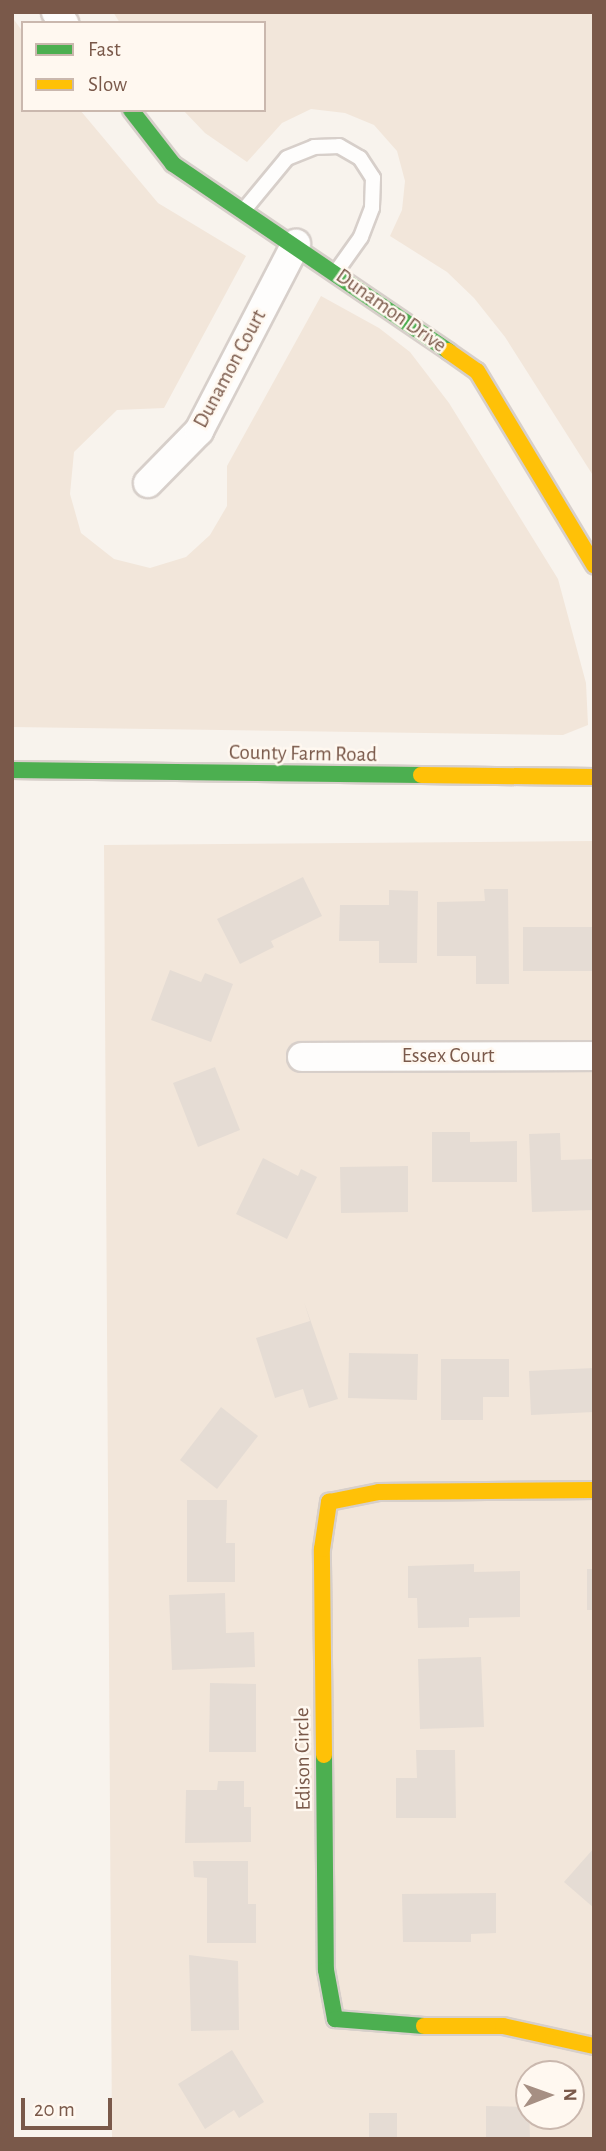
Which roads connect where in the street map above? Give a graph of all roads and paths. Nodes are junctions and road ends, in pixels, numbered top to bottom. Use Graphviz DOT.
graph roads {
  1 [pos="133,112"];
  2 [pos="244,210"];
  3 [pos="296,244"];
  4 [pos="336,272"];
  5 [pos="148,482"];
  6 [pos="594,565"];
  7 [pos="12,770"];
  8 [pos="594,777"];
  9 [pos="594,1056"];
  10 [pos="302,1057"];
  11 [pos="594,1490"];
  12 [pos="594,2046"];
  1 -- 2 [label="street, Dunamon Drive"];
  2 -- 3 [label="street, Dunamon Drive"];
  2 -- 4 [label="lane"];
  3 -- 4 [label="street, Dunamon Drive"];
  3 -- 5 [label="street, Dunamon Court"];
  4 -- 6 [label="street, Dunamon Drive"];
  7 -- 8 [label="street, County Farm Road"];
  9 -- 10 [label="street, Essex Court"];
  11 -- 12 [label="street, Edison Circle"];
}
